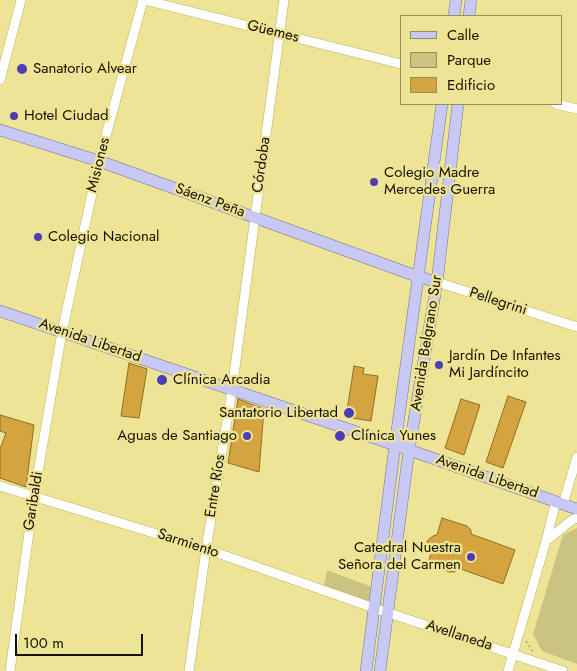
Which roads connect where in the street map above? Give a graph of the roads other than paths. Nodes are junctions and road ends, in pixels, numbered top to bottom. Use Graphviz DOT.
graph roads {
  1 [pos="20,0"];
  2 [pos="144,0"];
  3 [pos="284,0"];
  4 [pos="456,0"];
  5 [pos="471,0"];
  6 [pos="454,15"];
  7 [pos="469,15"];
  8 [pos="280,34"];
  9 [pos="400,64"];
  10 [pos="0,80"];
  11 [pos="442,105"];
  12 [pos="458,105"];
  13 [pos="560,105"];
  14 [pos="577,109"];
  15 [pos="0,130"];
  16 [pos="98,161"];
  17 [pos="255,218"];
  18 [pos="419,278"];
  19 [pos="437,282"];
  20 [pos="0,311"];
  21 [pos="577,327"];
  22 [pos="62,332"];
  23 [pos="232,390"];
  24 [pos="395,445"];
  25 [pos="409,450"];
  26 [pos="577,457"];
  27 [pos="0,486"];
  28 [pos="34,496"];
  29 [pos="560,503"];
  30 [pos="577,509"];
  31 [pos="577,518"];
  32 [pos="546,541"];
  33 [pos="206,549"];
  34 [pos="374,608"];
  35 [pos="388,612"];
  36 [pos="513,654"];
  37 [pos="10,671"];
  38 [pos="189,671"];
  39 [pos="366,671"];
  40 [pos="380,671"];
  41 [pos="508,671"];
  42 [pos="563,671"];
  1 -- 10 [label="street"];
  2 -- 8 [label="street, Güemes"];
  2 -- 16 [label="street, Misiones"];
  3 -- 8 [label="street, Córdoba"];
  4 -- 6 [label="main road"];
  5 -- 7 [label="main road"];
  8 -- 9 [label="street, Güemes"];
  8 -- 17 [label="street, Córdoba"];
  11 -- 18 [label="main road, Avenida Belgrano Sur"];
  12 -- 19 [label="main road, Avenida Belgrano Sur"];
  13 -- 14 [label="street"];
  15 -- 16 [label="main road, Sáenz Peña"];
  16 -- 17 [label="main road, Sáenz Peña"];
  16 -- 22 [label="street, Misiones"];
  17 -- 18 [label="main road, Sáenz Peña"];
  17 -- 23 [label="street, Córdoba"];
  18 -- 19 [label="main road, Pellegrini"];
  18 -- 24 [label="main road, Avenida Belgrano Sur"];
  19 -- 21 [label="street, Pellegrini"];
  19 -- 25 [label="main road, Avenida Belgrano Sur"];
  20 -- 22 [label="main road, Avenida Libertad"];
  22 -- 23 [label="main road, Avenida Libertad"];
  22 -- 28 [label="street, Garibaldi"];
  23 -- 24 [label="main road, Avenida Libertad"];
  23 -- 33 [label="street, Entre Ríos"];
  24 -- 25 [label="main road, Avenida Libertad"];
  24 -- 34 [label="main road, Avenida Belgrano Sur"];
  25 -- 29 [label="main road, Avenida Libertad"];
  25 -- 35 [label="main road, Avenida Belgrano Sur"];
  26 -- 29 [label="street"];
  27 -- 28 [label="street, Sarmiento"];
  28 -- 33 [label="street, Sarmiento"];
  28 -- 37 [label="street, Garibaldi"];
  29 -- 30 [label="main road, Avenida Libertad"];
  29 -- 32 [label="street"];
  31 -- 32 [label="street"];
  32 -- 36 [label="street"];
  33 -- 34 [label="street, Sarmiento"];
  33 -- 38 [label="street, Entre Ríos"];
  34 -- 35 [label="street, Avellaneda"];
  34 -- 39 [label="main road, Avenida Belgrano Sur"];
  35 -- 36 [label="street, Avellaneda"];
  35 -- 40 [label="main road, Avenida Belgrano Sur"];
  36 -- 41 [label="street"];
  36 -- 42 [label="street, Avellaneda"];
}
